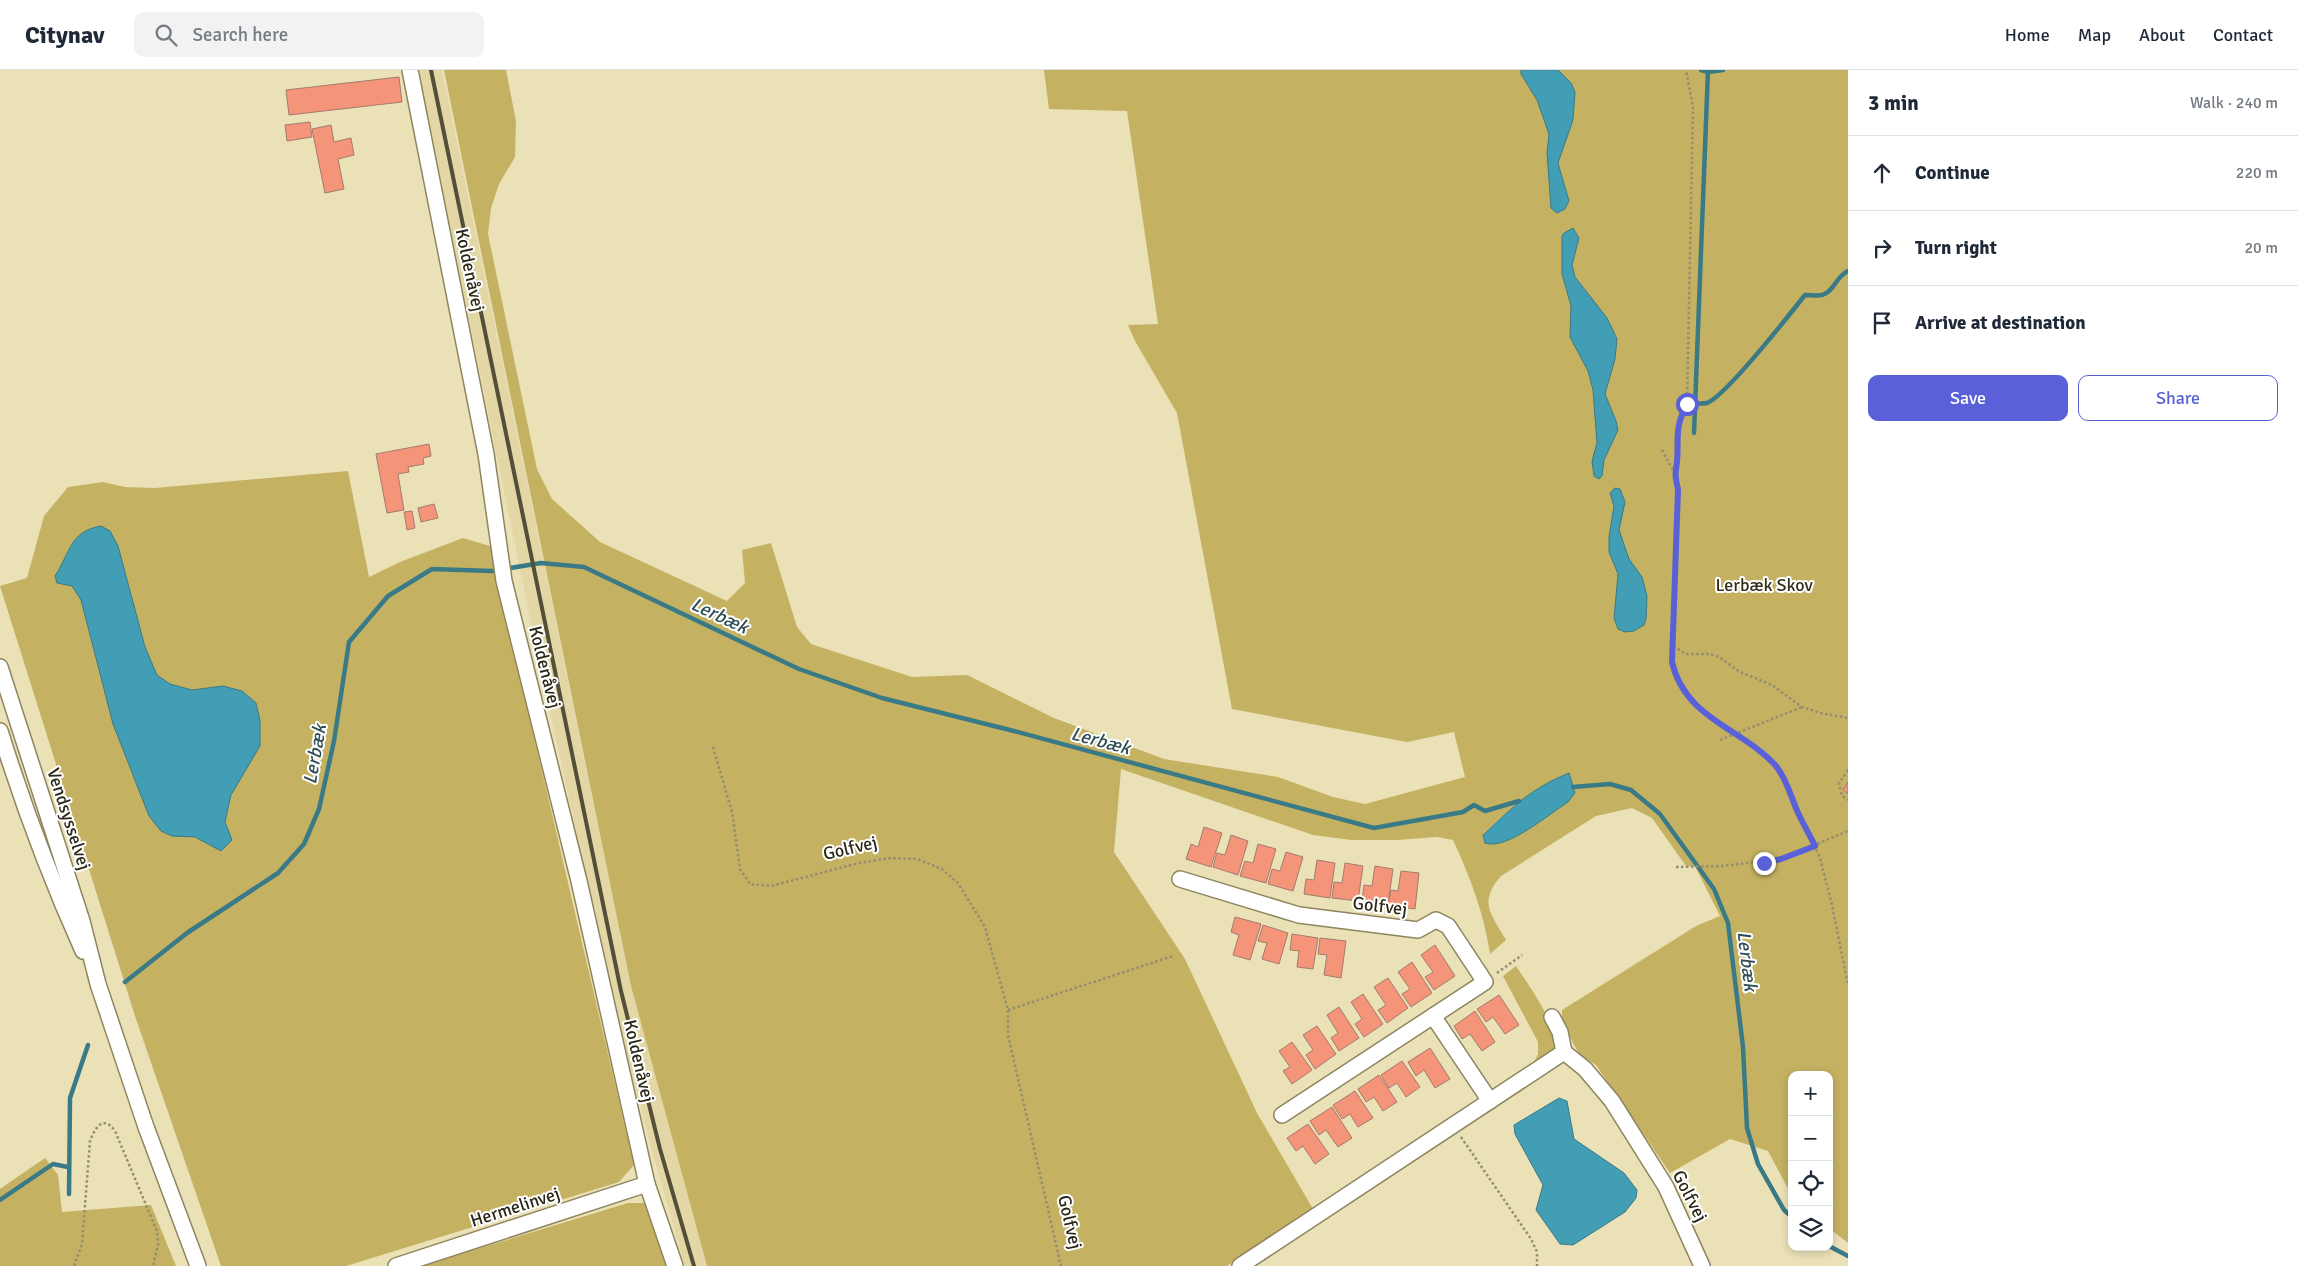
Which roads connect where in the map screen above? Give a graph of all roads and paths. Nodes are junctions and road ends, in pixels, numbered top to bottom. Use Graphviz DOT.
graph roads {
  1 [pos="410,70"];
  2 [pos="1686,72"];
  3 [pos="1662,450"];
  4 [pos="1674,472"];
  5 [pos="1673,646"];
  6 [pos="0,666"];
  7 [pos="1802,707"];
  8 [pos="1848,718"];
  9 [pos="0,731"];
  10 [pos="1734,735"];
  11 [pos="1720,740"];
  12 [pos="713,747"];
  13 [pos="1848,770"];
  14 [pos="1848,800"];
  15 [pos="1848,831"];
  16 [pos="1815,846"];
  17 [pos="1676,867"];
  18 [pos="1180,879"];
  19 [pos="1522,955"];
  20 [pos="1173,956"];
  21 [pos="1485,982"];
  22 [pos="98,984"];
  23 [pos="1848,985"];
  24 [pos="1008,1010"];
  25 [pos="1433,1016"];
  26 [pos="1552,1017"];
  27 [pos="1564,1052"];
  28 [pos="1490,1101"];
  29 [pos="1282,1115"];
  30 [pos="1453,1125"];
  31 [pos="647,1184"];
  32 [pos="74,1266"];
  33 [pos="153,1266"];
  34 [pos="198,1266"];
  35 [pos="396,1266"];
  36 [pos="675,1266"];
  37 [pos="1061,1266"];
  38 [pos="1240,1266"];
  39 [pos="1537,1266"];
  40 [pos="1702,1266"];
  1 -- 31 [label="street, Koldenåvej"];
  2 -- 4 [label="path"];
  3 -- 4 [label="path"];
  4 -- 5 [label="path"];
  5 -- 7 [label="path"];
  5 -- 10 [label="path"];
  6 -- 22 [label="street, Vendsysselvej"];
  7 -- 8 [label="path"];
  7 -- 10 [label="path"];
  9 -- 22 [label="street, Vendsysselvej"];
  10 -- 11 [label="path"];
  10 -- 16 [label="path"];
  12 -- 24 [label="path, Golfvej"];
  13 -- 14 [label="path"];
  15 -- 16 [label="path"];
  16 -- 17 [label="path"];
  16 -- 23 [label="path"];
  18 -- 21 [label="street, Golfvej"];
  19 -- 21 [label="path"];
  20 -- 24 [label="path"];
  21 -- 25 [label="street"];
  22 -- 34 [label="street, Vendsysselvej"];
  24 -- 37 [label="path, Golfvej"];
  25 -- 28 [label="street"];
  25 -- 29 [label="street"];
  26 -- 27 [label="street"];
  27 -- 28 [label="street"];
  27 -- 40 [label="street, Golfvej"];
  28 -- 30 [label="street"];
  30 -- 38 [label="street"];
  30 -- 39 [label="path"];
  31 -- 35 [label="street, Hermelinvej"];
  31 -- 36 [label="street, Koldenåvej"];
  32 -- 33 [label="path"];
}
